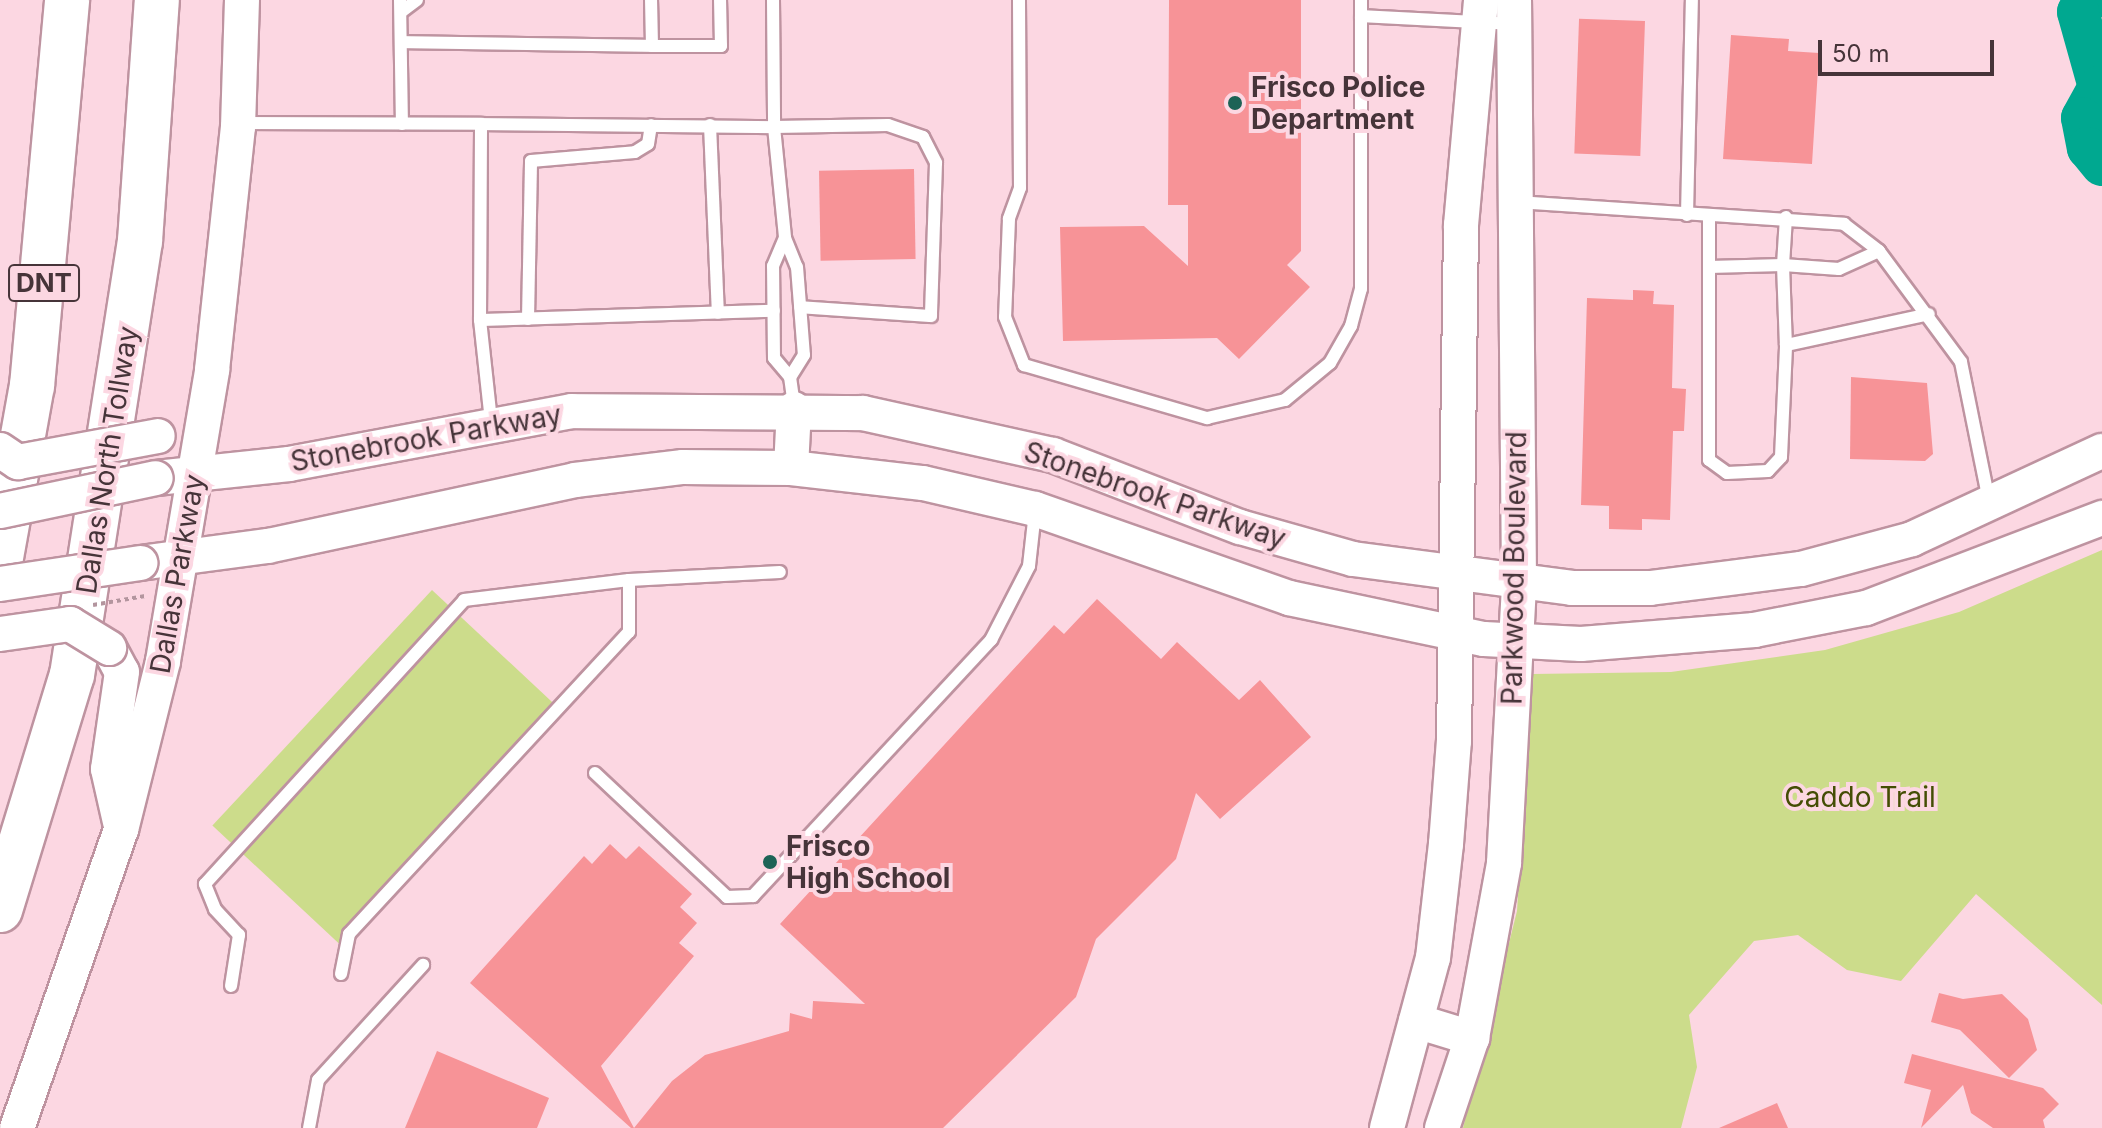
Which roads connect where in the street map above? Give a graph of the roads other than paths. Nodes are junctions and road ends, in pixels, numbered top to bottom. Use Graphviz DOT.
graph roads {
  1 [pos="67,0"];
  2 [pos="157,0"];
  3 [pos="242,0"];
  4 [pos="417,0"];
  5 [pos="651,0"];
  6 [pos="720,0"];
  7 [pos="773,0"];
  8 [pos="1019,0"];
  9 [pos="1361,0"];
  10 [pos="1692,0"];
  11 [pos="400,6"];
  12 [pos="1480,12"];
  13 [pos="1514,12"];
  14 [pos="1361,16"];
  15 [pos="401,42"];
  16 [pos="652,46"];
  17 [pos="238,123"];
  18 [pos="402,124"];
  19 [pos="481,124"];
  20 [pos="651,125"];
  21 [pos="710,125"];
  22 [pos="774,127"];
  23 [pos="1515,202"];
  24 [pos="1687,215"];
  25 [pos="1709,215"];
  26 [pos="1786,217"];
  27 [pos="785,238"];
  28 [pos="1879,251"];
  29 [pos="1783,265"];
  30 [pos="1709,267"];
  31 [pos="800,307"];
  32 [pos="774,311"];
  33 [pos="718,313"];
  34 [pos="1929,314"];
  35 [pos="528,319"];
  36 [pos="480,320"];
  37 [pos="1786,345"];
  38 [pos="212,370"];
  39 [pos="792,393"];
  40 [pos="491,421"];
  41 [pos="0,450"];
  42 [pos="2102,451"];
  43 [pos="791,468"];
  44 [pos="194,474"];
  45 [pos="1991,508"];
  46 [pos="1035,509"];
  47 [pos="0,511"];
  48 [pos="2102,518"];
  49 [pos="181,557"];
  50 [pos="2009,559"];
  51 [pos="0,563"];
  52 [pos="780,572"];
  53 [pos="1456,574"];
  54 [pos="629,580"];
  55 [pos="1519,582"];
  56 [pos="0,584"];
  57 [pos="1455,633"];
  58 [pos="0,634"];
  59 [pos="1515,641"];
  60 [pos="595,773"];
  61 [pos="121,830"];
  62 [pos="0,910"];
  63 [pos="423,965"];
  64 [pos="341,974"];
  65 [pos="231,986"];
  66 [pos="1416,1021"];
  67 [pos="1472,1038"];
  68 [pos="17,1128"];
  69 [pos="309,1128"];
  70 [pos="1387,1128"];
  71 [pos="1442,1128"];
  1 -- 51 [label="highway, DNT"];
  2 -- 62 [label="highway, Dallas North Tollway"];
  3 -- 17 [label="main road, Dallas Parkway"];
  4 -- 11 [label="lane"];
  5 -- 16 [label="lane"];
  6 -- 16 [label="lane"];
  7 -- 22 [label="lane"];
  8 -- 14 [label="lane"];
  9 -- 14 [label="lane"];
  10 -- 24 [label="lane"];
  11 -- 15 [label="lane"];
  12 -- 13 [label="lane"];
  12 -- 14 [label="lane"];
  12 -- 53 [label="main road, Parkwood Boulevard"];
  13 -- 23 [label="main road, Parkwood Boulevard"];
  15 -- 16 [label="lane"];
  15 -- 18 [label="lane"];
  17 -- 18 [label="lane"];
  17 -- 38 [label="main road, Dallas Parkway"];
  18 -- 19 [label="lane"];
  19 -- 20 [label="lane"];
  19 -- 36 [label="lane"];
  20 -- 21 [label="lane"];
  20 -- 35 [label="lane"];
  21 -- 22 [label="lane"];
  21 -- 33 [label="lane"];
  22 -- 27 [label="lane"];
  22 -- 31 [label="lane"];
  23 -- 24 [label="lane"];
  23 -- 55 [label="main road, Parkwood Boulevard"];
  24 -- 25 [label="lane"];
  25 -- 26 [label="lane"];
  25 -- 30 [label="lane"];
  26 -- 28 [label="lane"];
  26 -- 29 [label="lane"];
  27 -- 31 [label="lane"];
  27 -- 32 [label="lane"];
  28 -- 29 [label="lane"];
  28 -- 34 [label="lane"];
  29 -- 30 [label="lane"];
  29 -- 37 [label="lane"];
  30 -- 37 [label="lane"];
  31 -- 39 [label="lane"];
  32 -- 33 [label="lane"];
  32 -- 39 [label="lane"];
  33 -- 35 [label="lane"];
  34 -- 37 [label="lane"];
  34 -- 45 [label="lane"];
  35 -- 36 [label="lane"];
  36 -- 40 [label="lane"];
  38 -- 41 [label="main road, bridge"];
  38 -- 44 [label="main road, Dallas Parkway"];
  39 -- 40 [label="main road, Stonebrook Parkway"];
  39 -- 43 [label="main road"];
  39 -- 53 [label="main road, Stonebrook Parkway"];
  40 -- 44 [label="main road, Stonebrook Parkway"];
  42 -- 45 [label="main road, Stonebrook Parkway"];
  43 -- 46 [label="main road, Stonebrook Parkway"];
  43 -- 49 [label="main road, Stonebrook Parkway"];
  44 -- 47 [label="main road, Stonebrook Parkway, bridge"];
  44 -- 49 [label="main road, Dallas Parkway"];
  45 -- 50 [label="main road"];
  45 -- 55 [label="main road, Stonebrook Parkway"];
  46 -- 57 [label="main road, Stonebrook Parkway"];
  46 -- 60 [label="lane"];
  48 -- 50 [label="main road, Stonebrook Parkway"];
  49 -- 56 [label="main road, Stonebrook Parkway, bridge"];
  49 -- 61 [label="main road, Dallas Parkway"];
  50 -- 59 [label="main road, Stonebrook Parkway"];
  52 -- 54 [label="lane"];
  53 -- 55 [label="main road, Stonebrook Parkway"];
  53 -- 57 [label="main road, Parkwood Boulevard"];
  54 -- 64 [label="lane"];
  54 -- 65 [label="lane"];
  55 -- 59 [label="main road, Parkwood Boulevard"];
  57 -- 59 [label="main road, Stonebrook Parkway"];
  57 -- 66 [label="main road, Parkwood Boulevard"];
  58 -- 61 [label="main road, bridge"];
  59 -- 67 [label="main road, Parkwood Boulevard"];
  61 -- 68 [label="main road, Dallas Parkway"];
  63 -- 69 [label="lane"];
  66 -- 67 [label="main road"];
  66 -- 70 [label="main road, Parkwood Boulevard"];
  67 -- 71 [label="main road, Parkwood Boulevard"];
}
